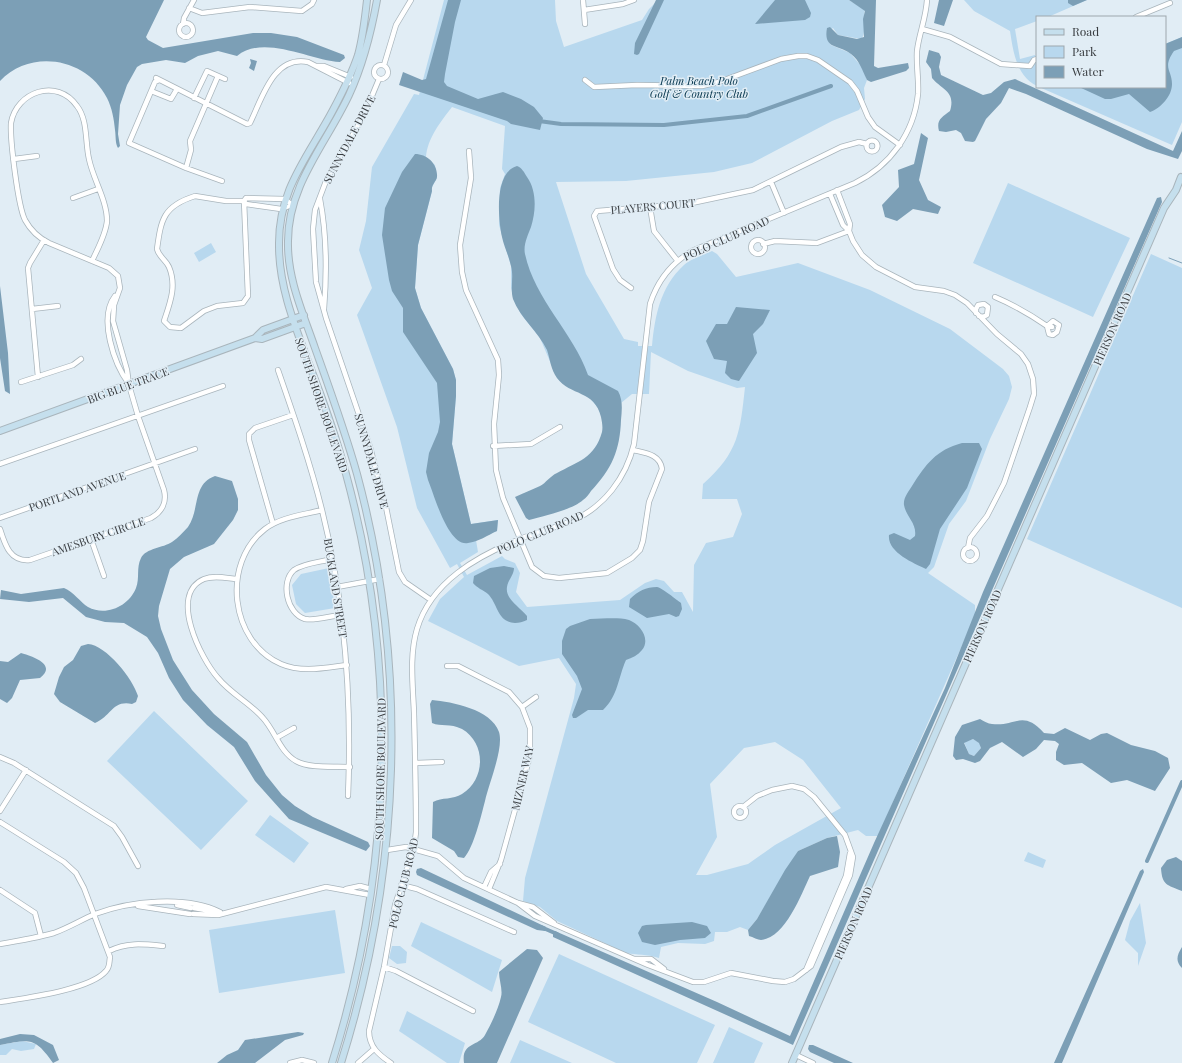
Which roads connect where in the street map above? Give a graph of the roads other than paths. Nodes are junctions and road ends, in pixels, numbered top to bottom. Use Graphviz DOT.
graph roads {
  1 [pos="194,0"];
  2 [pos="314,0"];
  3 [pos="367,0"];
  4 [pos="377,0"];
  5 [pos="411,0"];
  6 [pos="583,0"];
  7 [pos="634,0"];
  8 [pos="927,0"];
  9 [pos="1170,3"];
  10 [pos="189,8"];
  11 [pos="584,10"];
  12 [pos="1138,16"];
  13 [pos="184,24"];
  14 [pos="585,24"];
  15 [pos="922,29"];
  16 [pos="1036,59"];
  17 [pos="384,65"];
  18 [pos="218,76"];
  19 [pos="225,79"];
  20 [pos="347,79"];
  21 [pos="379,79"];
  22 [pos="585,80"];
  23 [pos="355,82"];
  24 [pos="177,89"];
  25 [pos="151,91"];
  26 [pos="194,98"];
  27 [pos="206,103"];
  28 [pos="867,144"];
  29 [pos="900,145"];
  30 [pos="469,151"];
  31 [pos="37,156"];
  32 [pos="14,159"];
  33 [pos="186,168"];
  34 [pos="1182,176"];
  35 [pos="222,181"];
  36 [pos="771,182"];
  37 [pos="1179,188"];
  38 [pos="98,189"];
  39 [pos="837,190"];
  40 [pos="830,194"];
  41 [pos="73,198"];
  42 [pos="285,199"];
  43 [pos="320,199"];
  44 [pos="244,202"];
  45 [pos="292,205"];
  46 [pos="650,207"];
  47 [pos="282,209"];
  48 [pos="784,213"];
  49 [pos="849,231"];
  50 [pos="44,240"];
  51 [pos="763,244"];
  52 [pos="677,260"];
  53 [pos="92,261"];
  54 [pos="631,288"];
  55 [pos="118,294"];
  56 [pos="995,297"];
  57 [pos="58,306"];
  58 [pos="32,309"];
  59 [pos="324,311"];
  60 [pos="304,315"];
  61 [pos="293,320"];
  62 [pos="306,323"];
  63 [pos="1050,327"];
  64 [pos="296,328"];
  65 [pos="255,338"];
  66 [pos="81,359"];
  67 [pos="278,370"];
  68 [pos="38,377"];
  69 [pos="21,382"];
  70 [pos="129,385"];
  71 [pos="223,386"];
  72 [pos="294,414"];
  73 [pos="138,416"];
  74 [pos="560,427"];
  75 [pos="0,431"];
  76 [pos="494,446"];
  77 [pos="195,449"];
  78 [pos="633,450"];
  79 [pos="154,463"];
  80 [pos="0,464"];
  81 [pos="322,510"];
  82 [pos="0,518"];
  83 [pos="273,524"];
  84 [pos="0,529"];
  85 [pos="91,539"];
  86 [pos="520,539"];
  87 [pos="968,548"];
  88 [pos="332,559"];
  89 [pos="104,576"];
  90 [pos="237,579"];
  91 [pos="380,580"];
  92 [pos="370,581"];
  93 [pos="337,587"];
  94 [pos="430,600"];
  95 [pos="341,615"];
  96 [pos="347,665"];
  97 [pos="447,666"];
  98 [pos="536,697"];
  99 [pos="522,708"];
  100 [pos="294,728"];
  101 [pos="278,737"];
  102 [pos="0,757"];
  103 [pos="442,762"];
  104 [pos="416,763"];
  105 [pos="350,767"];
  106 [pos="26,770"];
  107 [pos="348,796"];
  108 [pos="743,807"];
  109 [pos="0,811"];
  110 [pos="0,822"];
  111 [pos="414,848"];
  112 [pos="386,850"];
  113 [pos="138,866"];
  114 [pos="382,883"];
  115 [pos="401,885"];
  116 [pos="486,888"];
  117 [pos="346,889"];
  118 [pos="0,890"];
  119 [pos="371,892"];
  120 [pos="163,903"];
  121 [pos="135,905"];
  122 [pos="378,908"];
  123 [pos="220,912"];
  124 [pos="227,912"];
  125 [pos="95,915"];
  126 [pos="514,932"];
  127 [pos="41,936"];
  128 [pos="0,944"];
  129 [pos="162,946"];
  130 [pos="109,951"];
  131 [pos="384,967"];
  132 [pos="0,1002"];
  133 [pos="473,1011"];
  134 [pos="374,1049"];
  135 [pos="796,1055"];
  136 [pos="304,1062"];
  137 [pos="290,1063"];
  138 [pos="314,1063"];
  139 [pos="332,1063"];
  140 [pos="341,1063"];
  141 [pos="358,1063"];
  142 [pos="391,1063"];
  143 [pos="792,1063"];
  144 [pos="813,1063"];
  1 -- 10 [label="street"];
  2 -- 10 [label="street"];
  3 -- 20 [label="street, SOUTH SHORE BOULEVARD"];
  4 -- 23 [label="street, SOUTH SHORE BOULEVARD"];
  5 -- 17 [label="street, SUNNYDALE DRIVE"];
  6 -- 11 [label="street"];
  7 -- 11 [label="street"];
  8 -- 15 [label="street, POLO CLUB ROAD"];
  9 -- 12 [label="street"];
  10 -- 13 [label="street"];
  11 -- 14 [label="street"];
  15 -- 16 [label="street"];
  15 -- 29 [label="street, POLO CLUB ROAD"];
  17 -- 21 [label="street, SUNNYDALE DRIVE"];
  17 -- 21 [label="street, SUNNYDALE DRIVE"];
  18 -- 19 [label="street"];
  18 -- 26 [label="street"];
  18 -- 27 [label="street"];
  20 -- 23 [label="street"];
  20 -- 27 [label="street"];
  20 -- 42 [label="street, SOUTH SHORE BOULEVARD"];
  21 -- 43 [label="street, SUNNYDALE DRIVE"];
  22 -- 29 [label="street"];
  23 -- 45 [label="street, SOUTH SHORE BOULEVARD"];
  24 -- 25 [label="street"];
  24 -- 25 [label="street"];
  24 -- 26 [label="street"];
  25 -- 33 [label="street"];
  26 -- 27 [label="street"];
  27 -- 33 [label="street"];
  28 -- 36 [label="street, PLAYERS COURT"];
  29 -- 39 [label="street, POLO CLUB ROAD"];
  30 -- 76 [label="street"];
  31 -- 32 [label="street"];
  32 -- 38 [label="street"];
  32 -- 50 [label="street"];
  33 -- 35 [label="street"];
  34 -- 37 [label="street, PIERSON ROAD"];
  36 -- 46 [label="street, PLAYERS COURT"];
  36 -- 48 [label="street"];
  37 -- 135 [label="street, PIERSON ROAD"];
  38 -- 41 [label="street"];
  38 -- 53 [label="street"];
  39 -- 40 [label="street, POLO CLUB ROAD"];
  39 -- 49 [label="street"];
  40 -- 48 [label="street, POLO CLUB ROAD"];
  40 -- 49 [label="street"];
  42 -- 44 [label="street"];
  42 -- 45 [label="street"];
  42 -- 47 [label="street, SOUTH SHORE BOULEVARD"];
  43 -- 59 [label="street, SUNNYDALE DRIVE"];
  43 -- 59 [label="street, SUNNYDALE DRIVE"];
  44 -- 44 [label="street"];
  44 -- 47 [label="street"];
  45 -- 47 [label="street"];
  45 -- 60 [label="street, SOUTH SHORE BOULEVARD"];
  46 -- 52 [label="street"];
  46 -- 54 [label="street, PLAYERS COURT"];
  47 -- 61 [label="street, SOUTH SHORE BOULEVARD"];
  48 -- 52 [label="street, POLO CLUB ROAD"];
  49 -- 51 [label="street"];
  49 -- 87 [label="street"];
  50 -- 53 [label="street"];
  50 -- 58 [label="street"];
  52 -- 78 [label="street, POLO CLUB ROAD"];
  53 -- 55 [label="street"];
  55 -- 70 [label="street"];
  55 -- 70 [label="street"];
  56 -- 63 [label="street"];
  57 -- 58 [label="street"];
  58 -- 68 [label="street"];
  59 -- 94 [label="street, SUNNYDALE DRIVE"];
  60 -- 61 [label="street, BIG BLUE TRACE"];
  60 -- 62 [label="street, SOUTH SHORE BOULEVARD"];
  61 -- 64 [label="street, SOUTH SHORE BOULEVARD"];
  61 -- 65 [label="street, BIG BLUE TRACE"];
  62 -- 64 [label="street, BIG BLUE TRACE"];
  62 -- 91 [label="street, SOUTH SHORE BOULEVARD"];
  64 -- 65 [label="street, BIG BLUE TRACE"];
  64 -- 92 [label="street, SOUTH SHORE BOULEVARD"];
  65 -- 70 [label="street, BIG BLUE TRACE"];
  66 -- 68 [label="street"];
  67 -- 72 [label="street, BUCKLAND STREET"];
  68 -- 69 [label="street"];
  70 -- 73 [label="street, AMESBURY CIRCLE"];
  70 -- 75 [label="street, BIG BLUE TRACE"];
  71 -- 73 [label="street"];
  72 -- 81 [label="street, BUCKLAND STREET"];
  72 -- 83 [label="street"];
  73 -- 79 [label="street, AMESBURY CIRCLE"];
  73 -- 80 [label="street"];
  74 -- 76 [label="street"];
  76 -- 86 [label="street"];
  77 -- 79 [label="street, PORTLAND AVENUE"];
  78 -- 86 [label="street, POLO CLUB ROAD"];
  78 -- 86 [label="street"];
  79 -- 82 [label="street, PORTLAND AVENUE"];
  79 -- 85 [label="street, AMESBURY CIRCLE"];
  81 -- 83 [label="street"];
  81 -- 88 [label="street, BUCKLAND STREET"];
  83 -- 90 [label="street"];
  84 -- 85 [label="street, AMESBURY CIRCLE"];
  85 -- 89 [label="street"];
  86 -- 94 [label="street, POLO CLUB ROAD"];
  88 -- 93 [label="street, BUCKLAND STREET"];
  88 -- 95 [label="street"];
  90 -- 96 [label="street"];
  90 -- 101 [label="street"];
  91 -- 92 [label="street"];
  91 -- 112 [label="street, SOUTH SHORE BOULEVARD"];
  92 -- 93 [label="street"];
  92 -- 119 [label="street, SOUTH SHORE BOULEVARD"];
  93 -- 95 [label="street, BUCKLAND STREET"];
  94 -- 104 [label="street, POLO CLUB ROAD"];
  95 -- 96 [label="street, BUCKLAND STREET"];
  96 -- 105 [label="street, BUCKLAND STREET"];
  97 -- 99 [label="street, MIZNER WAY"];
  98 -- 99 [label="street"];
  99 -- 116 [label="street, MIZNER WAY"];
  100 -- 101 [label="street"];
  101 -- 105 [label="street"];
  102 -- 106 [label="street"];
  103 -- 104 [label="street"];
  104 -- 111 [label="street, POLO CLUB ROAD"];
  105 -- 107 [label="street, BUCKLAND STREET"];
  106 -- 109 [label="street"];
  106 -- 113 [label="street"];
  108 -- 116 [label="street"];
  110 -- 125 [label="street"];
  111 -- 112 [label="street"];
  111 -- 115 [label="street, POLO CLUB ROAD"];
  111 -- 116 [label="street"];
  112 -- 114 [label="street, SOUTH SHORE BOULEVARD"];
  114 -- 119 [label="street"];
  114 -- 122 [label="street, SOUTH SHORE BOULEVARD"];
  115 -- 126 [label="street"];
  115 -- 131 [label="street, POLO CLUB ROAD"];
  117 -- 119 [label="street"];
  117 -- 119 [label="street"];
  117 -- 124 [label="street"];
  118 -- 127 [label="street"];
  119 -- 122 [label="street"];
  119 -- 139 [label="street, SOUTH SHORE BOULEVARD"];
  120 -- 121 [label="street"];
  120 -- 123 [label="street"];
  120 -- 123 [label="street"];
  121 -- 124 [label="street"];
  121 -- 125 [label="street"];
  122 -- 140 [label="street, SOUTH SHORE BOULEVARD"];
  123 -- 124 [label="street"];
  125 -- 127 [label="street"];
  125 -- 130 [label="street"];
  127 -- 128 [label="street"];
  129 -- 130 [label="street"];
  130 -- 132 [label="street"];
  131 -- 133 [label="street"];
  131 -- 134 [label="street, POLO CLUB ROAD"];
  134 -- 141 [label="street"];
  134 -- 142 [label="street"];
  135 -- 143 [label="street, PIERSON ROAD"];
  135 -- 144 [label="street"];
  136 -- 137 [label="street"];
  136 -- 138 [label="street"];
}
